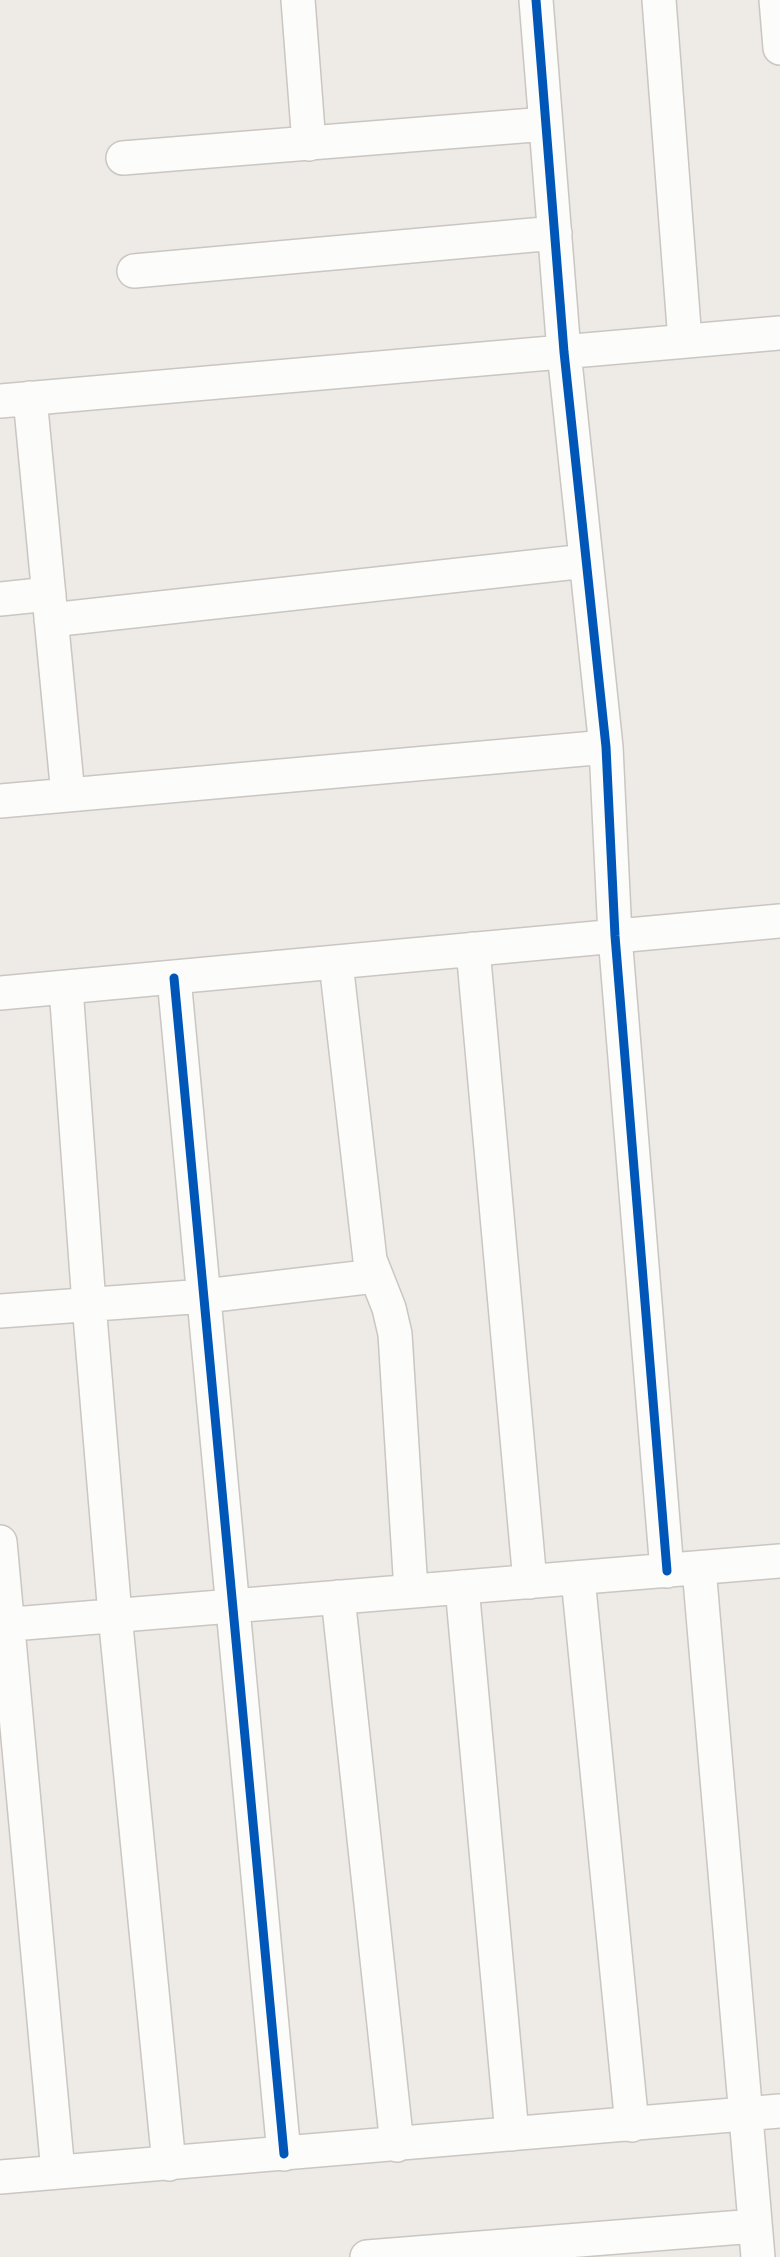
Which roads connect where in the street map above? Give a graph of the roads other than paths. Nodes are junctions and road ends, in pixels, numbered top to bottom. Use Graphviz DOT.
graph roads {
  1 [pos="298,0"];
  2 [pos="536,0"];
  3 [pos="659,0"];
  4 [pos="776,0"];
  5 [pos="780,48"];
  6 [pos="546,124"];
  7 [pos="309,144"];
  8 [pos="123,158"];
  9 [pos="555,233"];
  10 [pos="134,271"];
  11 [pos="780,333"];
  12 [pos="685,341"];
  13 [pos="564,352"];
  14 [pos="15,399"];
  15 [pos="586,561"];
  16 [pos="0,599"];
  17 [pos="50,607"];
  18 [pos="606,747"];
  19 [pos="68,795"];
  20 [pos="0,801"];
  21 [pos="780,921"];
  22 [pos="615,936"];
  23 [pos="473,949"];
  24 [pos="336,963"];
  25 [pos="174,978"];
  26 [pos="66,987"];
  27 [pos="0,993"];
  28 [pos="375,1276"];
  29 [pos="205,1296"];
  30 [pos="89,1304"];
  31 [pos="0,1311"];
  32 [pos="0,1542"];
  33 [pos="780,1562"];
  34 [pos="699,1568"];
  35 [pos="667,1571"];
  36 [pos="578,1578"];
  37 [pos="530,1582"];
  38 [pos="462,1587"];
  39 [pos="411,1592"];
  40 [pos="338,1597"];
  41 [pos="233,1606"];
  42 [pos="115,1615"];
  43 [pos="3,1625"];
  44 [pos="780,2112"];
  45 [pos="744,2114"];
  46 [pos="632,2124"];
  47 [pos="512,2134"];
  48 [pos="397,2145"];
  49 [pos="284,2154"];
  50 [pos="169,2164"];
  51 [pos="58,2172"];
  52 [pos="0,2177"];
  53 [pos="757,2241"];
  54 [pos="641,2246"];
  55 [pos="523,2250"];
  56 [pos="407,2255"];
  57 [pos="367,2257"];
  1 -- 7 [label="street"];
  2 -- 6 [label="street"];
  3 -- 12 [label="street"];
  4 -- 5 [label="street"];
  6 -- 7 [label="street"];
  6 -- 9 [label="street"];
  7 -- 8 [label="street"];
  9 -- 10 [label="street"];
  9 -- 13 [label="street"];
  11 -- 12 [label="street"];
  12 -- 13 [label="street"];
  13 -- 14 [label="street"];
  13 -- 15 [label="street"];
  14 -- 17 [label="street"];
  15 -- 17 [label="street"];
  15 -- 18 [label="street"];
  16 -- 17 [label="street"];
  17 -- 19 [label="street"];
  18 -- 19 [label="street"];
  18 -- 22 [label="street"];
  19 -- 20 [label="street"];
  21 -- 22 [label="street"];
  22 -- 23 [label="street"];
  22 -- 35 [label="street"];
  23 -- 24 [label="street"];
  23 -- 37 [label="street"];
  24 -- 25 [label="street"];
  24 -- 28 [label="street"];
  25 -- 26 [label="street"];
  25 -- 29 [label="street"];
  26 -- 27 [label="street"];
  26 -- 30 [label="street"];
  28 -- 29 [label="street"];
  28 -- 39 [label="street"];
  29 -- 30 [label="street"];
  29 -- 41 [label="street"];
  30 -- 31 [label="street"];
  30 -- 42 [label="street"];
  32 -- 43 [label="street"];
  33 -- 34 [label="street"];
  34 -- 35 [label="street"];
  34 -- 45 [label="street"];
  35 -- 36 [label="street"];
  36 -- 37 [label="street"];
  36 -- 46 [label="street"];
  37 -- 38 [label="street"];
  38 -- 39 [label="street"];
  38 -- 47 [label="street"];
  39 -- 40 [label="street"];
  40 -- 41 [label="street"];
  40 -- 48 [label="street"];
  41 -- 42 [label="street"];
  41 -- 49 [label="street"];
  42 -- 43 [label="street"];
  42 -- 50 [label="street"];
  43 -- 51 [label="street"];
  44 -- 45 [label="street"];
  45 -- 46 [label="street"];
  45 -- 53 [label="street"];
  46 -- 47 [label="street"];
  47 -- 48 [label="street"];
  48 -- 49 [label="street"];
  49 -- 50 [label="street"];
  50 -- 51 [label="street"];
  51 -- 52 [label="street"];
  53 -- 54 [label="street"];
  54 -- 55 [label="street"];
  55 -- 56 [label="street"];
  56 -- 57 [label="street"];
}
